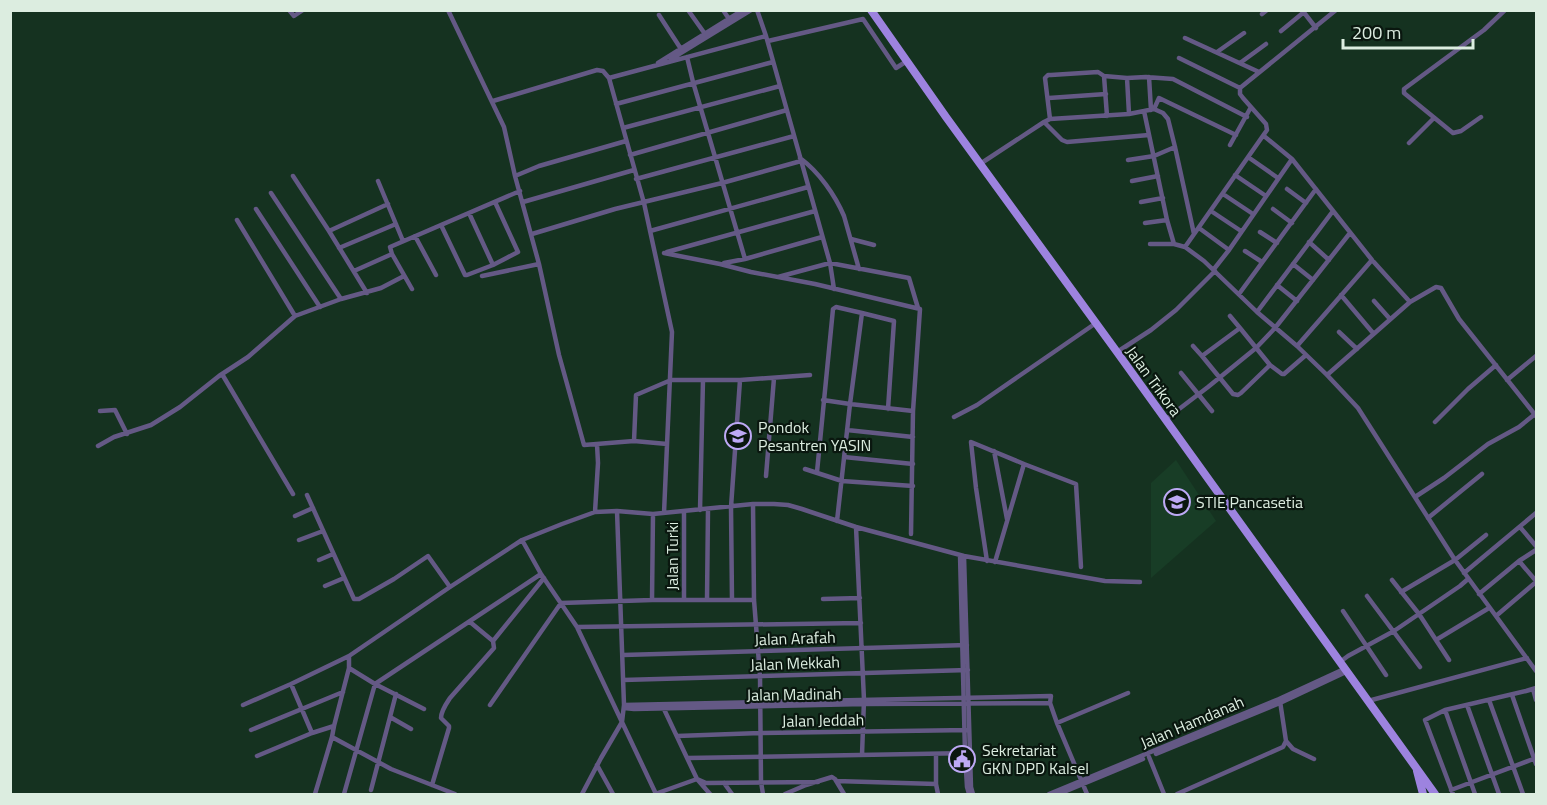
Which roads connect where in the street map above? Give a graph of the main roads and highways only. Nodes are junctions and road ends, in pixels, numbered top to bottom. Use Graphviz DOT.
graph roads {
  1 [pos="871,10"];
  2 [pos="1416,767"];
  3 [pos="1429,786"];
  4 [pos="1422,793"];
  5 [pos="1435,795"];
  1 -- 2 [label="main road, Jalan Trikora"];
  2 -- 3 [label="main road, Jalan Trikora"];
  2 -- 4 [label="main road, Jalan Trikora"];
  3 -- 4 [label="main road"];
  3 -- 5 [label="main road, Jalan Trikora"];
}
